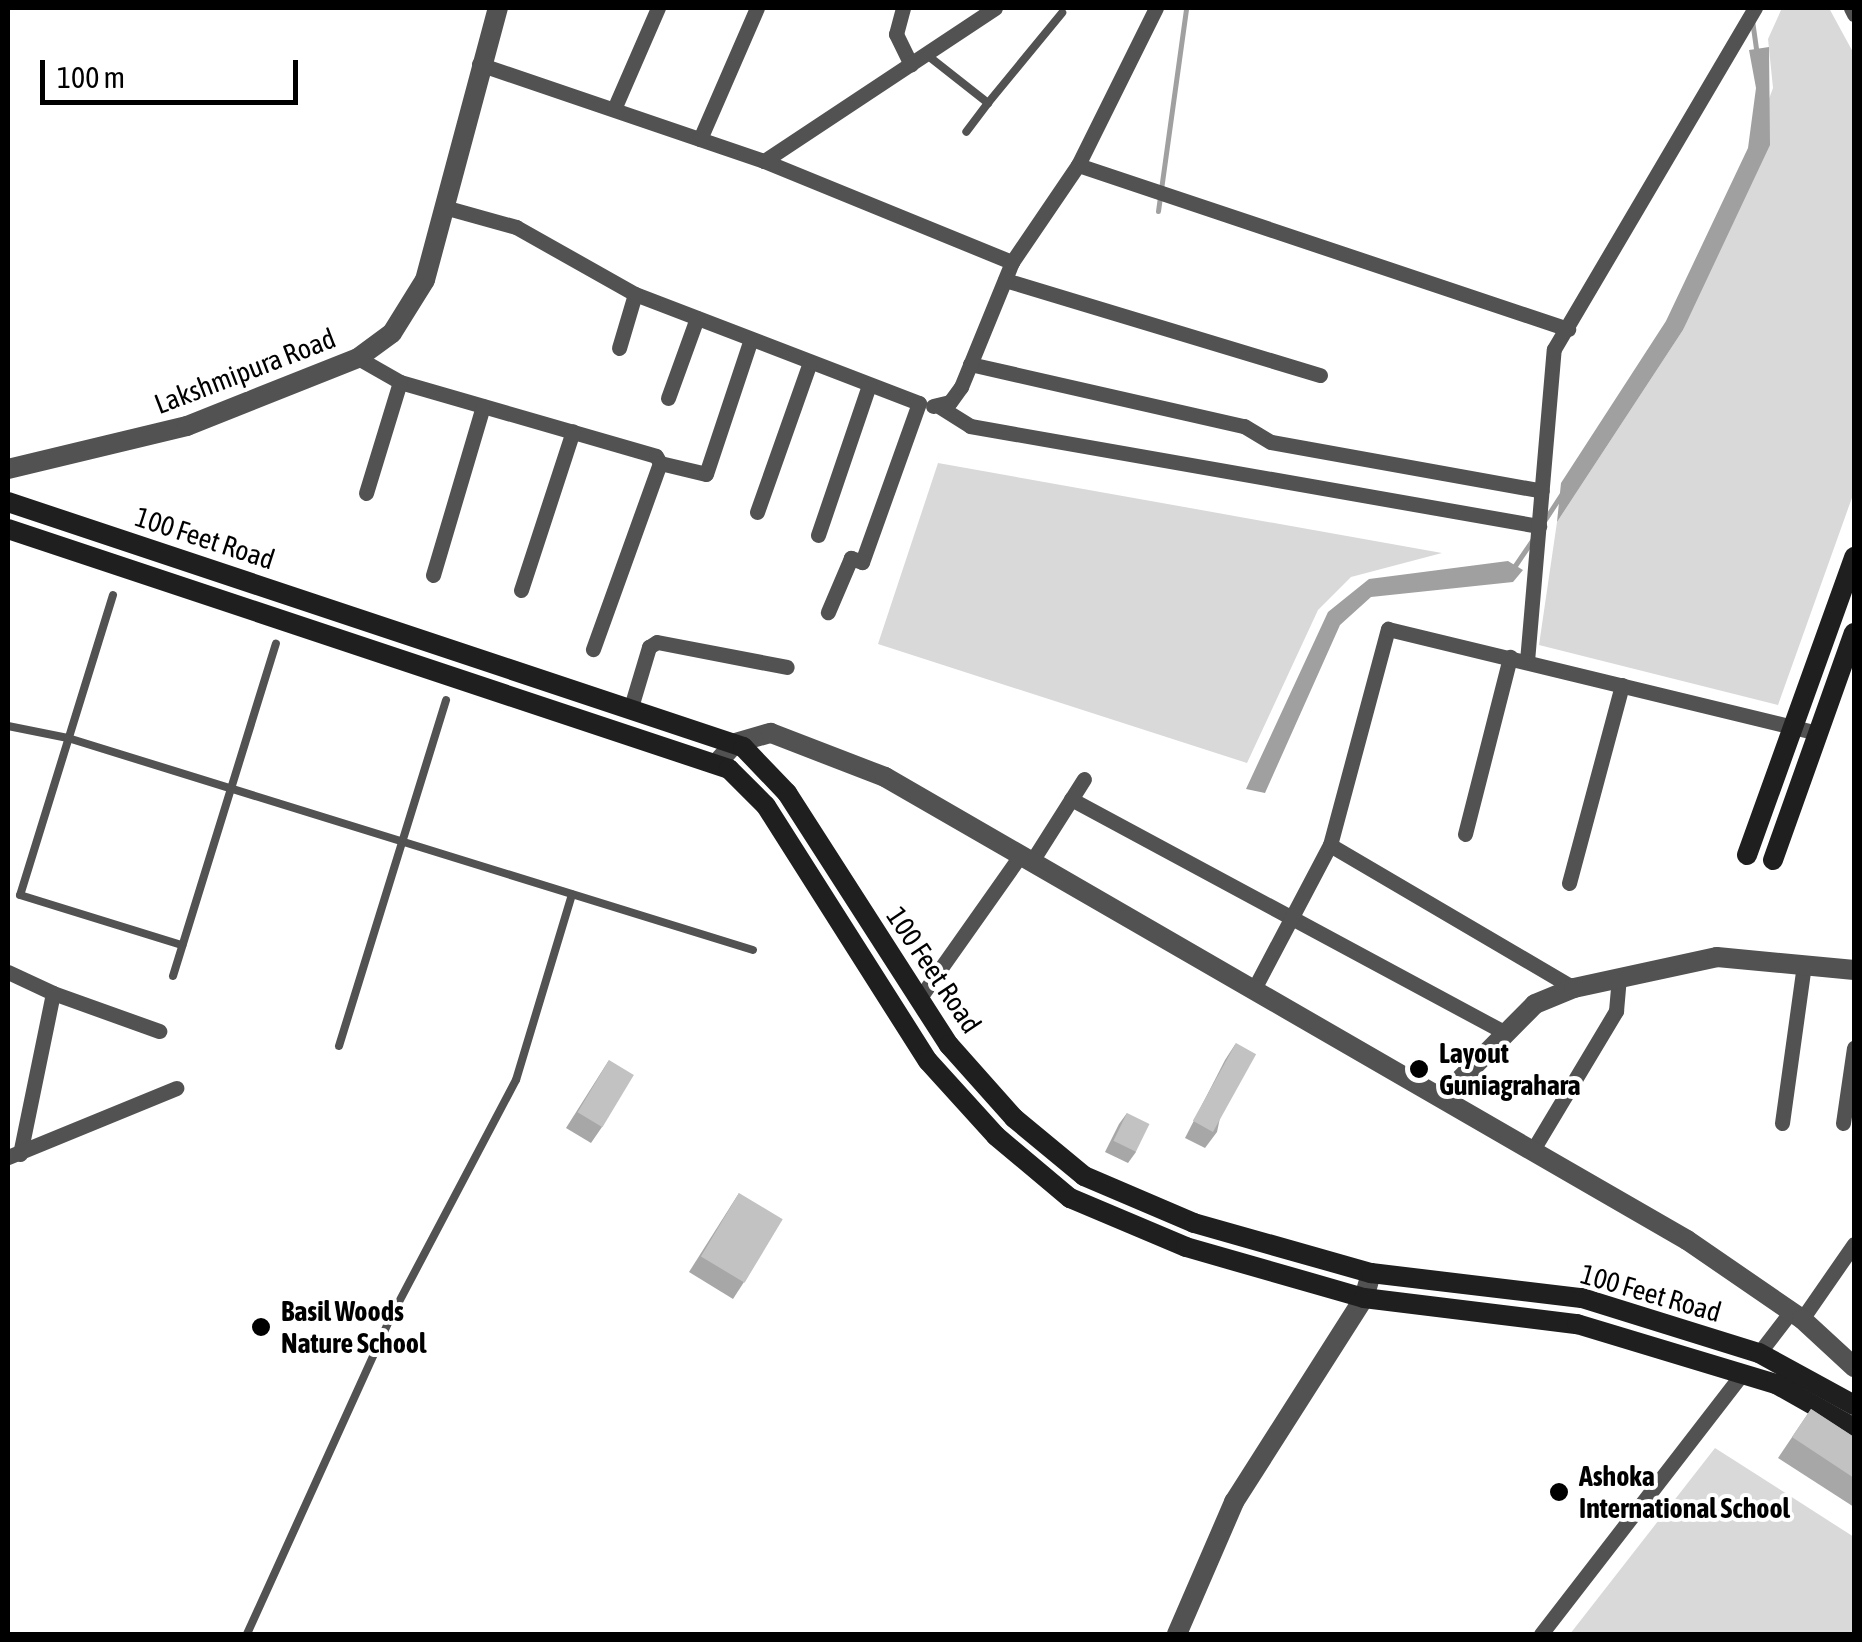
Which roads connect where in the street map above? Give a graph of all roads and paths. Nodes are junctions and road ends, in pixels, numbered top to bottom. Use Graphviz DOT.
graph roads {
  1 [pos="498,8"];
  2 [pos="658,8"];
  3 [pos="757,8"];
  4 [pos="903,8"];
  5 [pos="996,8"];
  6 [pos="1156,8"];
  7 [pos="1755,8"];
  8 [pos="1851,8"];
  9 [pos="1062,13"];
  10 [pos="1854,14"];
  11 [pos="927,54"];
  12 [pos="479,64"];
  13 [pos="911,65"];
  14 [pos="988,103"];
  15 [pos="614,110"];
  16 [pos="966,132"];
  17 [pos="700,139"];
  18 [pos="764,161"];
  19 [pos="1078,165"];
  20 [pos="444,207"];
  21 [pos="1012,262"];
  22 [pos="1005,280"];
  23 [pos="635,294"];
  24 [pos="697,318"];
  25 [pos="1568,329"];
  26 [pos="750,339"];
  27 [pos="620,348"];
  28 [pos="358,358"];
  29 [pos="810,362"];
  30 [pos="970,364"];
  31 [pos="1320,375"];
  32 [pos="400,382"];
  33 [pos="868,385"];
  34 [pos="668,398"];
  35 [pos="919,403"];
  36 [pos="483,406"];
  37 [pos="940,406"];
  38 [pos="572,431"];
  39 [pos="660,462"];
  40 [pos="8,469"];
  41 [pos="366,492"];
  42 [pos="1541,497"];
  43 [pos="8,502"];
  44 [pos="757,512"];
  45 [pos="1539,526"];
  46 [pos="8,528"];
  47 [pos="818,535"];
  48 [pos="1854,557"];
  49 [pos="432,575"];
  50 [pos="521,590"];
  51 [pos="113,595"];
  52 [pos="828,612"];
  53 [pos="1854,633"];
  54 [pos="276,644"];
  55 [pos="593,649"];
  56 [pos="1510,657"];
  57 [pos="1527,661"];
  58 [pos="787,667"];
  59 [pos="1622,684"];
  60 [pos="446,700"];
  61 [pos="631,707"];
  62 [pos="8,726"];
  63 [pos="1794,727"];
  64 [pos="1818,734"];
  65 [pos="68,738"];
  66 [pos="736,743"];
  67 [pos="718,762"];
  68 [pos="1084,779"];
  69 [pos="231,788"];
  70 [pos="1072,799"];
  71 [pos="1465,834"];
  72 [pos="402,842"];
  73 [pos="1330,845"];
  74 [pos="1747,855"];
  75 [pos="1026,858"];
  76 [pos="1773,860"];
  77 [pos="1568,883"];
  78 [pos="572,894"];
  79 [pos="1291,914"];
  80 [pos="182,945"];
  81 [pos="753,950"];
  82 [pos="1804,965"];
  83 [pos="1854,970"];
  84 [pos="8,972"];
  85 [pos="172,976"];
  86 [pos="1619,976"];
  87 [pos="1255,988"];
  88 [pos="1574,988"];
  89 [pos="52,993"];
  90 [pos="919,1000"];
  91 [pos="158,1030"];
  92 [pos="1504,1033"];
  93 [pos="338,1046"];
  94 [pos="1854,1048"];
  95 [pos="176,1088"];
  96 [pos="1444,1096"];
  97 [pos="1782,1123"];
  98 [pos="1842,1123"];
  99 [pos="1534,1148"];
  100 [pos="14,1155"];
  101 [pos="1854,1244"];
  102 [pos="1371,1273"];
  103 [pos="1364,1298"];
  104 [pos="1796,1316"];
  105 [pos="1759,1353"];
  106 [pos="1854,1367"];
  107 [pos="1742,1374"];
  108 [pos="1854,1405"];
  109 [pos="1854,1428"];
  110 [pos="247,1634"];
  111 [pos="1177,1634"];
  112 [pos="1541,1634"];
  1 -- 12 [label="street, Lakshmipura Road"];
  2 -- 15 [label="street"];
  3 -- 17 [label="street"];
  4 -- 13 [label="street"];
  5 -- 11 [label="street"];
  6 -- 19 [label="street"];
  7 -- 25 [label="street"];
  8 -- 10 [label="street"];
  9 -- 14 [label="lane"];
  11 -- 13 [label="street"];
  11 -- 14 [label="lane"];
  12 -- 15 [label="street"];
  12 -- 20 [label="street, Lakshmipura Road"];
  13 -- 18 [label="street"];
  14 -- 16 [label="lane"];
  15 -- 17 [label="street"];
  17 -- 18 [label="street"];
  18 -- 21 [label="street"];
  19 -- 21 [label="street"];
  19 -- 25 [label="street"];
  20 -- 23 [label="street"];
  20 -- 28 [label="street, Lakshmipura Road"];
  21 -- 22 [label="street"];
  22 -- 30 [label="street"];
  22 -- 31 [label="street"];
  23 -- 24 [label="street"];
  23 -- 27 [label="street"];
  24 -- 26 [label="street"];
  24 -- 34 [label="street"];
  25 -- 42 [label="street"];
  26 -- 29 [label="street"];
  26 -- 39 [label="street"];
  28 -- 32 [label="street"];
  28 -- 40 [label="street, Lakshmipura Road"];
  29 -- 33 [label="street"];
  29 -- 44 [label="street"];
  30 -- 37 [label="street"];
  30 -- 42 [label="street"];
  32 -- 36 [label="street"];
  32 -- 41 [label="street"];
  33 -- 35 [label="street"];
  33 -- 47 [label="street"];
  35 -- 37 [label="street"];
  35 -- 52 [label="street"];
  36 -- 38 [label="street"];
  36 -- 49 [label="street"];
  37 -- 45 [label="street"];
  38 -- 39 [label="street"];
  38 -- 50 [label="street"];
  39 -- 55 [label="street"];
  42 -- 45 [label="street"];
  43 -- 61 [label="main road, 100 Feet Road"];
  45 -- 57 [label="street"];
  46 -- 67 [label="main road, 100 Feet Road"];
  48 -- 63 [label="main road"];
  51 -- 65 [label="lane"];
  53 -- 64 [label="main road"];
  54 -- 69 [label="lane"];
  56 -- 57 [label="street"];
  56 -- 71 [label="street"];
  56 -- 73 [label="street"];
  57 -- 59 [label="street"];
  58 -- 61 [label="street"];
  59 -- 63 [label="street"];
  59 -- 77 [label="street"];
  60 -- 72 [label="lane"];
  61 -- 66 [label="main road, 100 Feet Road"];
  62 -- 65 [label="lane"];
  63 -- 64 [label="street"];
  63 -- 74 [label="main road"];
  64 -- 76 [label="main road"];
  65 -- 69 [label="lane"];
  65 -- 80 [label="lane"];
  66 -- 67 [label="street"];
  66 -- 75 [label="street"];
  66 -- 90 [label="main road, 100 Feet Road"];
  67 -- 103 [label="main road, 100 Feet Road"];
  68 -- 70 [label="street"];
  69 -- 72 [label="lane"];
  69 -- 80 [label="lane"];
  70 -- 75 [label="street"];
  70 -- 79 [label="street"];
  72 -- 78 [label="lane"];
  72 -- 93 [label="lane"];
  73 -- 79 [label="street"];
  73 -- 88 [label="street"];
  75 -- 87 [label="street"];
  75 -- 90 [label="street"];
  78 -- 81 [label="lane"];
  78 -- 110 [label="lane"];
  79 -- 87 [label="street"];
  79 -- 92 [label="street"];
  80 -- 85 [label="lane"];
  82 -- 83 [label="street"];
  82 -- 86 [label="street"];
  82 -- 97 [label="street"];
  84 -- 89 [label="street"];
  86 -- 88 [label="street"];
  86 -- 99 [label="street"];
  87 -- 96 [label="street"];
  88 -- 92 [label="street"];
  89 -- 91 [label="street"];
  89 -- 100 [label="street"];
  90 -- 102 [label="main road, 100 Feet Road"];
  92 -- 96 [label="street"];
  94 -- 98 [label="street"];
  95 -- 100 [label="street"];
  96 -- 99 [label="street"];
  99 -- 104 [label="street"];
  101 -- 104 [label="street"];
  102 -- 103 [label="street"];
  102 -- 105 [label="main road, 100 Feet Road"];
  103 -- 107 [label="main road, 100 Feet Road"];
  103 -- 111 [label="street"];
  104 -- 105 [label="street"];
  104 -- 106 [label="street"];
  105 -- 108 [label="main road, 100 Feet Road"];
  107 -- 109 [label="main road, 100 Feet Road"];
  107 -- 112 [label="street"];
}
